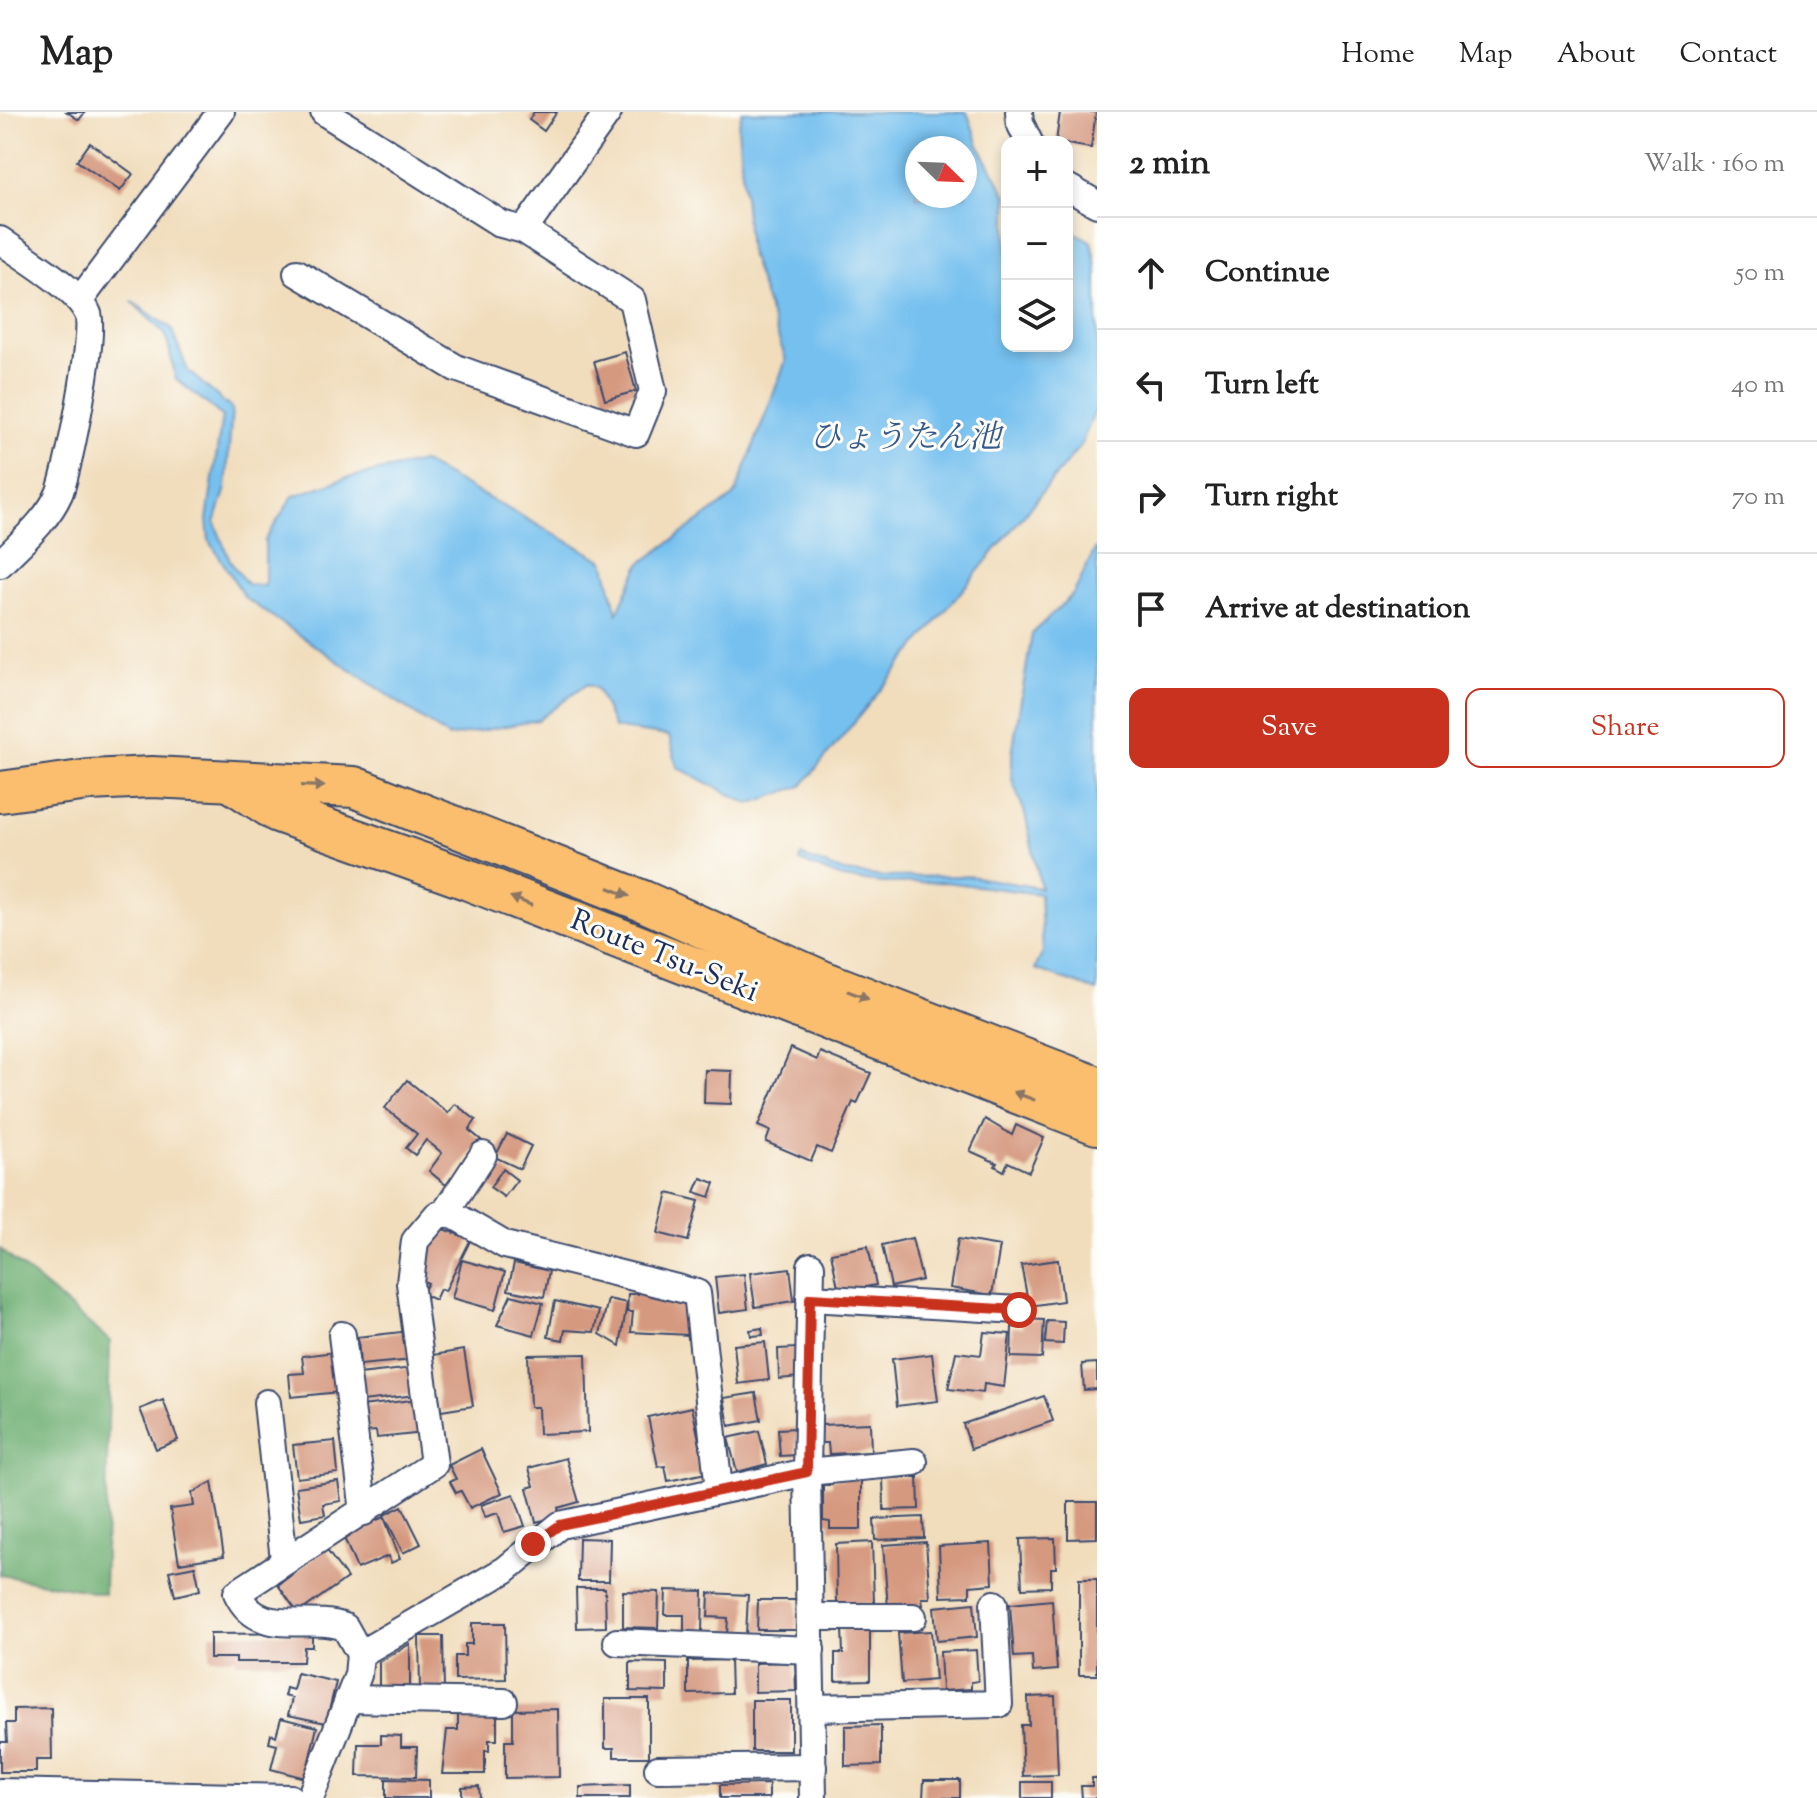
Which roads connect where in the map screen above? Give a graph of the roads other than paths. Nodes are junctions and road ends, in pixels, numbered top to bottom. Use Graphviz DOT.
graph roads {
  1 [pos="221,112"];
  2 [pos="324,112"];
  3 [pos="608,112"];
  4 [pos="1019,112"];
  5 [pos="1026,136"];
  6 [pos="1073,190"];
  7 [pos="1097,204"];
  8 [pos="524,230"];
  9 [pos="0,240"];
  10 [pos="297,273"];
  11 [pos="80,300"];
  12 [pos="0,564"];
  13 [pos="235,784"];
  14 [pos="0,792"];
  15 [pos="1097,1087"];
  16 [pos="1097,1124"];
  17 [pos="483,1155"];
  18 [pos="444,1214"];
  19 [pos="811,1266"];
  20 [pos="810,1298"];
  21 [pos="1019,1310"];
  22 [pos="342,1335"];
  23 [pos="267,1403"];
  24 [pos="914,1462"];
  25 [pos="807,1472"];
  26 [pos="719,1489"];
  27 [pos="364,1512"];
  28 [pos="284,1560"];
  29 [pos="994,1604"];
  30 [pos="810,1617"];
  31 [pos="913,1617"];
  32 [pos="617,1642"];
  33 [pos="811,1650"];
  34 [pos="360,1654"];
  35 [pos="348,1699"];
  36 [pos="504,1702"];
  37 [pos="812,1708"];
  38 [pos="813,1767"];
  39 [pos="658,1769"];
  40 [pos="0,1792"];
  41 [pos="290,1798"];
  42 [pos="310,1798"];
  43 [pos="813,1798"];
  1 -- 11 [label="street"];
  2 -- 8 [label="street"];
  3 -- 8 [label="street"];
  4 -- 5 [label="street"];
  6 -- 7 [label="street"];
  8 -- 10 [label="street"];
  9 -- 11 [label="street"];
  11 -- 12 [label="street"];
  13 -- 14 [label="main road, Route Tsu-Seki"];
  13 -- 15 [label="main road, Route Tsu-Seki, one-way"];
  16 -- 13 [label="main road, Route Tsu-Seki, one-way"];
  17 -- 18 [label="street"];
  18 -- 26 [label="street"];
  18 -- 27 [label="street"];
  19 -- 20 [label="street"];
  20 -- 21 [label="street"];
  20 -- 25 [label="street"];
  22 -- 27 [label="street"];
  23 -- 28 [label="street"];
  24 -- 25 [label="street"];
  25 -- 26 [label="street"];
  25 -- 30 [label="street"];
  26 -- 34 [label="street"];
  27 -- 28 [label="street"];
  28 -- 34 [label="street"];
  29 -- 37 [label="street"];
  30 -- 31 [label="street"];
  30 -- 33 [label="street"];
  32 -- 33 [label="street"];
  33 -- 37 [label="street"];
  34 -- 35 [label="street"];
  35 -- 36 [label="street"];
  35 -- 42 [label="street"];
  37 -- 38 [label="street"];
  38 -- 39 [label="street"];
  38 -- 43 [label="street"];
  40 -- 41 [label="street"];
}
